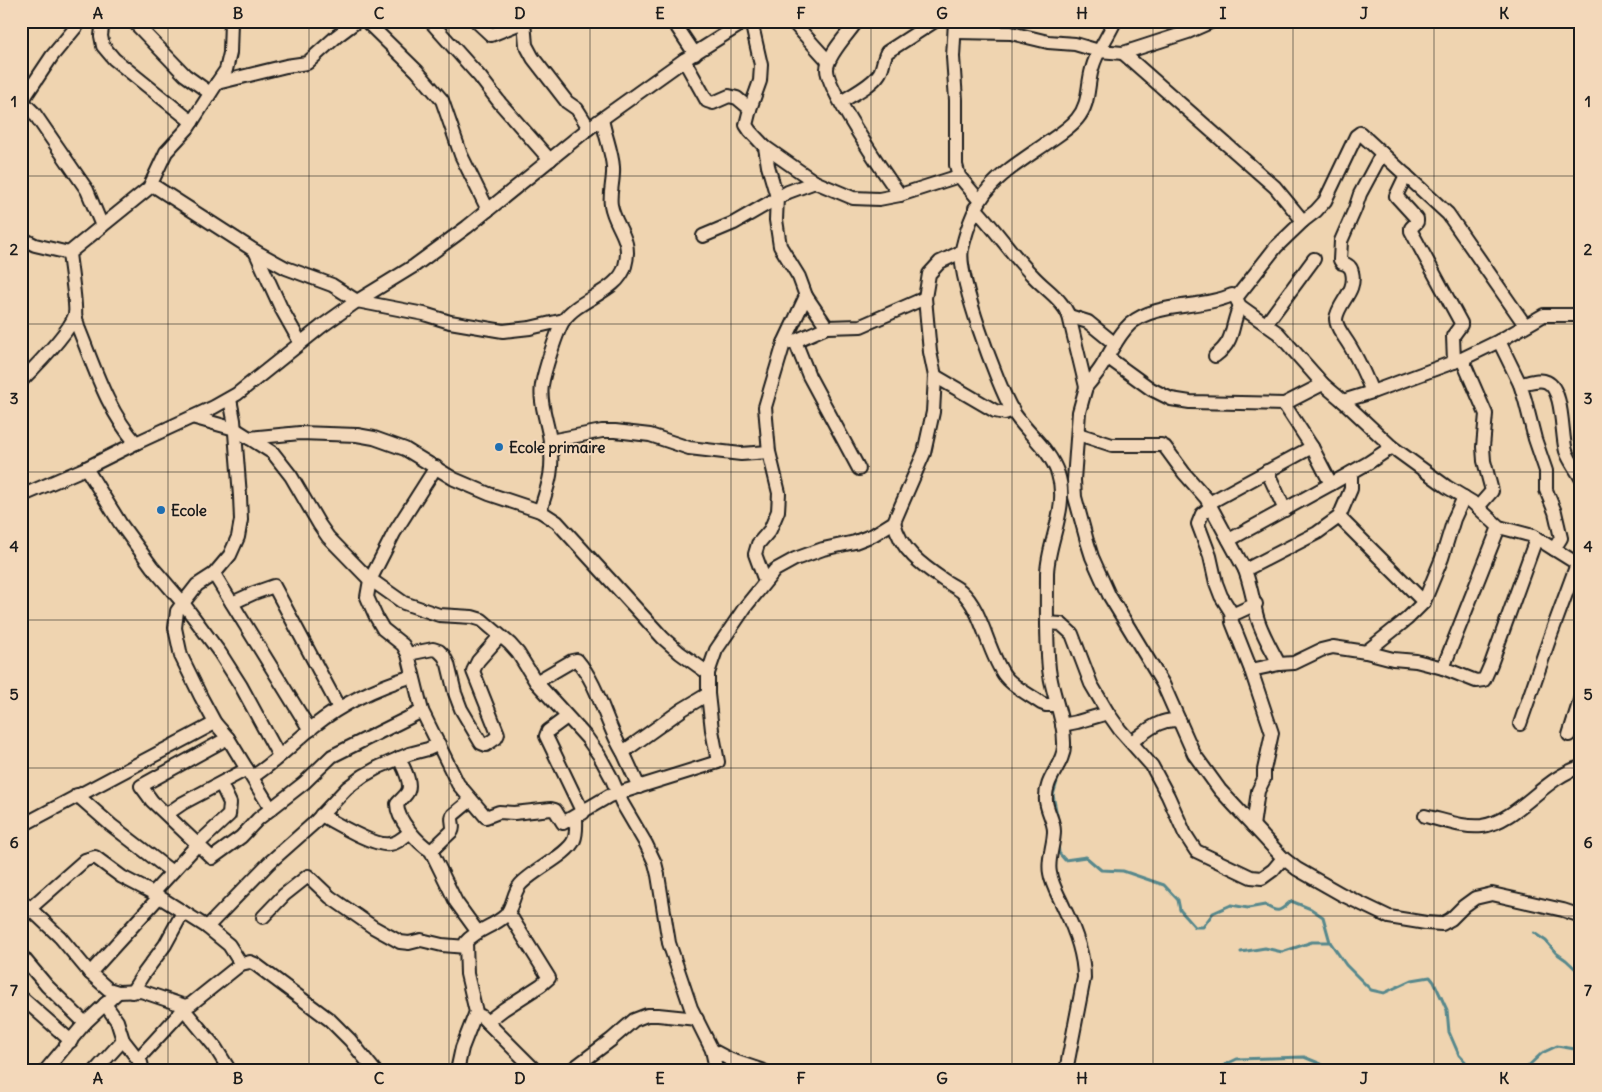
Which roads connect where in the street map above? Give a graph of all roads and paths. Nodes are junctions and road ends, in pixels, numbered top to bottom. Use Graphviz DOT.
graph roads {
  1 [pos="81,21"];
  2 [pos="98,21"];
  3 [pos="231,21"];
  4 [pos="357,21"];
  5 [pos="366,21"];
  6 [pos="430,21"];
  7 [pos="476,21"];
  8 [pos="673,21"];
  9 [pos="746,21"];
  10 [pos="751,21"];
  11 [pos="792,21"];
  12 [pos="857,21"];
  13 [pos="935,21"];
  14 [pos="983,21"];
  15 [pos="1115,21"];
  16 [pos="1213,21"];
  17 [pos="525,22"];
  18 [pos="138,23"];
  19 [pos="955,26"];
  20 [pos="974,33"];
  21 [pos="1100,51"];
  22 [pos="1124,53"];
  23 [pos="690,57"];
  24 [pos="828,61"];
  25 [pos="214,88"];
  26 [pos="22,100"];
  27 [pos="841,102"];
  28 [pos="750,108"];
  29 [pos="602,119"];
  30 [pos="192,122"];
  31 [pos="589,128"];
  32 [pos="765,147"];
  33 [pos="1382,153"];
  34 [pos="550,160"];
  35 [pos="1406,175"];
  36 [pos="960,176"];
  37 [pos="815,182"];
  38 [pos="152,184"];
  39 [pos="900,195"];
  40 [pos="777,197"];
  41 [pos="977,204"];
  42 [pos="488,210"];
  43 [pos="1303,221"];
  44 [pos="102,226"];
  45 [pos="703,236"];
  46 [pos="21,238"];
  47 [pos="255,251"];
  48 [pos="961,252"];
  49 [pos="69,253"];
  50 [pos="1314,260"];
  51 [pos="806,296"];
  52 [pos="925,298"];
  53 [pos="357,301"];
  54 [pos="1238,302"];
  55 [pos="76,314"];
  56 [pos="1581,315"];
  57 [pos="1069,316"];
  58 [pos="564,320"];
  59 [pos="1266,324"];
  60 [pos="1525,325"];
  61 [pos="827,327"];
  62 [pos="1499,341"];
  63 [pos="300,342"];
  64 [pos="789,342"];
  65 [pos="1115,344"];
  66 [pos="1215,356"];
  67 [pos="1107,357"];
  68 [pos="1458,360"];
  69 [pos="935,376"];
  70 [pos="21,381"];
  71 [pos="1322,384"];
  72 [pos="1520,384"];
  73 [pos="1086,387"];
  74 [pos="1372,392"];
  75 [pos="230,398"];
  76 [pos="1343,400"];
  77 [pos="1284,404"];
  78 [pos="1012,410"];
  79 [pos="192,417"];
  80 [pos="235,429"];
  81 [pos="1078,434"];
  82 [pos="249,438"];
  83 [pos="550,441"];
  84 [pos="136,443"];
  85 [pos="1392,446"];
  86 [pos="1312,447"];
  87 [pos="769,452"];
  88 [pos="436,467"];
  89 [pos="86,468"];
  90 [pos="859,469"];
  91 [pos="1267,471"];
  92 [pos="1351,473"];
  93 [pos="1581,478"];
  94 [pos="1332,484"];
  95 [pos="1060,493"];
  96 [pos="21,496"];
  97 [pos="1075,497"];
  98 [pos="1464,498"];
  99 [pos="1210,505"];
  100 [pos="1478,507"];
  101 [pos="1284,510"];
  102 [pos="540,511"];
  103 [pos="1339,518"];
  104 [pos="894,522"];
  105 [pos="1499,527"];
  106 [pos="1227,537"];
  107 [pos="1536,538"];
  108 [pos="1206,544"];
  109 [pos="1554,549"];
  110 [pos="1579,565"];
  111 [pos="1245,570"];
  112 [pos="214,574"];
  113 [pos="370,580"];
  114 [pos="765,581"];
  115 [pos="1424,602"];
  116 [pos="182,603"];
  117 [pos="232,603"];
  118 [pos="1256,604"];
  119 [pos="1232,615"];
  120 [pos="1047,623"];
  121 [pos="500,636"];
  122 [pos="1366,652"];
  123 [pos="408,654"];
  124 [pos="1279,664"];
  125 [pos="1444,668"];
  126 [pos="1251,670"];
  127 [pos="708,673"];
  128 [pos="413,676"];
  129 [pos="536,682"];
  130 [pos="708,694"];
  131 [pos="1581,697"];
  132 [pos="1056,705"];
  133 [pos="339,708"];
  134 [pos="422,711"];
  135 [pos="1108,713"];
  136 [pos="567,717"];
  137 [pos="1180,721"];
  138 [pos="215,723"];
  139 [pos="1520,724"];
  140 [pos="1062,725"];
  141 [pos="310,730"];
  142 [pos="1569,735"];
  143 [pos="228,738"];
  144 [pos="1131,742"];
  145 [pos="439,744"];
  146 [pos="623,752"];
  147 [pos="279,756"];
  148 [pos="400,758"];
  149 [pos="1581,767"];
  150 [pos="249,773"];
  151 [pos="221,784"];
  152 [pos="639,787"];
  153 [pos="618,792"];
  154 [pos="77,795"];
  155 [pos="471,800"];
  156 [pos="272,809"];
  157 [pos="167,814"];
  158 [pos="321,815"];
  159 [pos="579,815"];
  160 [pos="1425,816"];
  161 [pos="21,826"];
  162 [pos="1253,826"];
  163 [pos="410,832"];
  164 [pos="198,844"];
  165 [pos="431,852"];
  166 [pos="1284,858"];
  167 [pos="172,872"];
  168 [pos="156,895"];
  169 [pos="24,909"];
  170 [pos="183,912"];
  171 [pos="508,912"];
  172 [pos="1581,916"];
  173 [pos="263,918"];
  174 [pos="208,927"];
  175 [pos="477,932"];
  176 [pos="466,946"];
  177 [pos="21,955"];
  178 [pos="241,964"];
  179 [pos="90,973"];
  180 [pos="118,992"];
  181 [pos="132,992"];
  182 [pos="21,997"];
  183 [pos="105,1004"];
  184 [pos="183,1008"];
  185 [pos="476,1012"];
  186 [pos="696,1019"];
  187 [pos="487,1022"];
  188 [pos="85,1023"];
  189 [pos="122,1040"];
  190 [pos="71,1041"];
  191 [pos="712,1050"];
  192 [pos="138,1059"];
  193 [pos="1069,1069"];
  194 [pos="45,1071"];
  195 [pos="95,1071"];
  196 [pos="143,1071"];
  197 [pos="230,1071"];
  198 [pos="375,1071"];
  199 [pos="457,1071"];
  200 [pos="536,1071"];
  201 [pos="570,1071"];
  202 [pos="714,1071"];
  203 [pos="764,1071"];
  1 -- 26 [label="street"];
  2 -- 30 [label="street"];
  3 -- 25 [label="street"];
  4 -- 25 [label="street"];
  5 -- 42 [label="street"];
  6 -- 34 [label="street"];
  7 -- 17 [label="street"];
  8 -- 23 [label="street"];
  9 -- 23 [label="street"];
  10 -- 28 [label="street"];
  11 -- 24 [label="street"];
  12 -- 24 [label="street"];
  13 -- 27 [label="street"];
  14 -- 20 [label="street"];
  15 -- 21 [label="street"];
  16 -- 22 [label="street"];
  17 -- 31 [label="street"];
  18 -- 25 [label="street"];
  19 -- 20 [label="street"];
  19 -- 36 [label="street"];
  20 -- 21 [label="street"];
  21 -- 22 [label="street"];
  21 -- 41 [label="street"];
  22 -- 43 [label="street"];
  23 -- 28 [label="street"];
  23 -- 29 [label="street"];
  24 -- 27 [label="street"];
  25 -- 30 [label="street"];
  26 -- 44 [label="street"];
  27 -- 39 [label="street"];
  28 -- 32 [label="street"];
  29 -- 31 [label="street"];
  29 -- 58 [label="street"];
  30 -- 38 [label="street"];
  31 -- 34 [label="street"];
  32 -- 37 [label="street"];
  32 -- 40 [label="street"];
  33 -- 35 [label="street"];
  33 -- 43 [label="street"];
  33 -- 74 [label="street"];
  34 -- 42 [label="street"];
  35 -- 60 [label="street"];
  35 -- 68 [label="street"];
  36 -- 39 [label="street"];
  36 -- 41 [label="street"];
  37 -- 39 [label="street"];
  37 -- 40 [label="street"];
  38 -- 44 [label="street"];
  38 -- 47 [label="street"];
  40 -- 45 [label="street"];
  40 -- 51 [label="street"];
  41 -- 48 [label="street"];
  41 -- 57 [label="street"];
  42 -- 53 [label="street"];
  43 -- 54 [label="street"];
  44 -- 49 [label="street"];
  46 -- 49 [label="street"];
  47 -- 53 [label="street"];
  47 -- 63 [label="street"];
  48 -- 52 [label="street"];
  48 -- 78 [label="street"];
  49 -- 55 [label="street"];
  50 -- 59 [label="street"];
  51 -- 61 [label="street"];
  51 -- 64 [label="street"];
  52 -- 61 [label="street"];
  52 -- 69 [label="street"];
  53 -- 58 [label="street"];
  53 -- 63 [label="street"];
  54 -- 59 [label="street"];
  54 -- 65 [label="street"];
  54 -- 66 [label="street"];
  55 -- 70 [label="street"];
  55 -- 84 [label="street"];
  56 -- 60 [label="street"];
  57 -- 65 [label="street"];
  57 -- 73 [label="street"];
  58 -- 83 [label="street"];
  59 -- 71 [label="street"];
  60 -- 62 [label="street"];
  61 -- 64 [label="street"];
  62 -- 68 [label="street"];
  62 -- 72 [label="street"];
  63 -- 75 [label="street"];
  64 -- 87 [label="street"];
  64 -- 90 [label="street"];
  65 -- 67 [label="street"];
  67 -- 73 [label="street"];
  67 -- 77 [label="street"];
  68 -- 74 [label="street"];
  68 -- 100 [label="street"];
  69 -- 78 [label="street"];
  69 -- 104 [label="street"];
  71 -- 76 [label="street"];
  71 -- 77 [label="street"];
  72 -- 93 [label="street"];
  72 -- 109 [label="street"];
  73 -- 81 [label="street"];
  74 -- 76 [label="street"];
  75 -- 79 [label="street"];
  75 -- 80 [label="street"];
  76 -- 85 [label="street"];
  77 -- 86 [label="street"];
  78 -- 95 [label="street"];
  79 -- 80 [label="street"];
  79 -- 84 [label="street"];
  80 -- 82 [label="street"];
  80 -- 112 [label="street"];
  81 -- 97 [label="street"];
  81 -- 99 [label="street"];
  82 -- 88 [label="street"];
  82 -- 113 [label="street"];
  83 -- 87 [label="street"];
  83 -- 102 [label="street"];
  84 -- 89 [label="street"];
  85 -- 92 [label="street"];
  85 -- 98 [label="street"];
  86 -- 91 [label="street"];
  86 -- 94 [label="street"];
  87 -- 114 [label="street"];
  88 -- 102 [label="street"];
  88 -- 113 [label="street"];
  89 -- 96 [label="street"];
  89 -- 116 [label="street"];
  91 -- 99 [label="street"];
  91 -- 101 [label="street"];
  92 -- 94 [label="street"];
  92 -- 103 [label="street"];
  94 -- 101 [label="street"];
  95 -- 97 [label="street"];
  95 -- 120 [label="street"];
  97 -- 137 [label="street"];
  98 -- 100 [label="street"];
  98 -- 115 [label="street"];
  99 -- 106 [label="street"];
  99 -- 108 [label="street"];
  100 -- 105 [label="street"];
  101 -- 106 [label="street"];
  102 -- 127 [label="street"];
  103 -- 111 [label="street"];
  103 -- 115 [label="street"];
  104 -- 114 [label="street"];
  104 -- 132 [label="street"];
  105 -- 107 [label="street"];
  105 -- 125 [label="street"];
  106 -- 108 [label="street"];
  106 -- 111 [label="street"];
  107 -- 109 [label="street"];
  107 -- 125 [label="street"];
  108 -- 119 [label="street"];
  109 -- 110 [label="street"];
  110 -- 139 [label="street"];
  111 -- 118 [label="street"];
  112 -- 116 [label="street"];
  112 -- 117 [label="street"];
  113 -- 121 [label="street"];
  113 -- 123 [label="street"];
  114 -- 127 [label="street"];
  115 -- 122 [label="street"];
  116 -- 138 [label="street"];
  116 -- 147 [label="street"];
  117 -- 133 [label="street"];
  117 -- 141 [label="street"];
  118 -- 119 [label="street"];
  118 -- 124 [label="street"];
  119 -- 126 [label="street"];
  120 -- 132 [label="street"];
  120 -- 135 [label="street"];
  121 -- 123 [label="street"];
  121 -- 129 [label="street"];
  122 -- 124 [label="street"];
  122 -- 125 [label="street"];
  123 -- 128 [label="street"];
  124 -- 126 [label="street"];
  126 -- 162 [label="street"];
  127 -- 130 [label="street"];
  128 -- 133 [label="street"];
  128 -- 134 [label="street"];
  129 -- 136 [label="street"];
  129 -- 146 [label="street"];
  130 -- 146 [label="street"];
  130 -- 152 [label="street"];
  131 -- 142 [label="street"];
  132 -- 140 [label="street"];
  133 -- 141 [label="street"];
  134 -- 145 [label="street"];
  134 -- 156 [label="street"];
  135 -- 140 [label="street"];
  135 -- 144 [label="street"];
  136 -- 153 [label="street"];
  136 -- 159 [label="street"];
  137 -- 144 [label="street"];
  137 -- 162 [label="street"];
  138 -- 143 [label="street"];
  138 -- 154 [label="street"];
  140 -- 193 [label="street"];
  141 -- 147 [label="street"];
  143 -- 150 [label="street"];
  143 -- 157 [label="street"];
  144 -- 166 [label="street"];
  145 -- 148 [label="street"];
  145 -- 155 [label="street"];
  146 -- 152 [label="street"];
  147 -- 150 [label="street"];
  148 -- 158 [label="street"];
  148 -- 163 [label="street"];
  149 -- 160 [label="street"];
  150 -- 151 [label="street"];
  150 -- 156 [label="street"];
  151 -- 157 [label="street"];
  151 -- 164 [label="street"];
  152 -- 153 [label="street"];
  153 -- 159 [label="street"];
  153 -- 186 [label="street"];
  154 -- 161 [label="street"];
  154 -- 167 [label="street"];
  155 -- 159 [label="street"];
  155 -- 165 [label="street"];
  156 -- 164 [label="street"];
  157 -- 164 [label="street"];
  158 -- 163 [label="street"];
  158 -- 174 [label="street"];
  159 -- 171 [label="street"];
  162 -- 166 [label="street"];
  163 -- 165 [label="street"];
  164 -- 167 [label="street"];
  165 -- 175 [label="street"];
  166 -- 172 [label="street"];
  167 -- 168 [label="street"];
  168 -- 169 [label="street"];
  168 -- 170 [label="street"];
  168 -- 179 [label="street"];
  169 -- 179 [label="street"];
  170 -- 174 [label="street"];
  170 -- 181 [label="street"];
  171 -- 175 [label="street"];
  171 -- 187 [label="street"];
  173 -- 176 [label="street"];
  174 -- 178 [label="street"];
  175 -- 176 [label="street"];
  176 -- 185 [label="street"];
  177 -- 188 [label="street"];
  178 -- 184 [label="street"];
  178 -- 198 [label="street"];
  179 -- 180 [label="street"];
  180 -- 181 [label="street"];
  180 -- 183 [label="street"];
  181 -- 184 [label="street"];
  182 -- 190 [label="street"];
  183 -- 188 [label="street"];
  183 -- 189 [label="street"];
  184 -- 192 [label="street"];
  184 -- 197 [label="street"];
  185 -- 187 [label="street"];
  185 -- 199 [label="street"];
  186 -- 191 [label="street"];
  186 -- 201 [label="street"];
  187 -- 200 [label="street"];
  188 -- 190 [label="street"];
  189 -- 192 [label="street"];
  189 -- 195 [label="street"];
  190 -- 194 [label="street"];
  191 -- 202 [label="street"];
  191 -- 203 [label="street"];
  192 -- 196 [label="street"];
}
